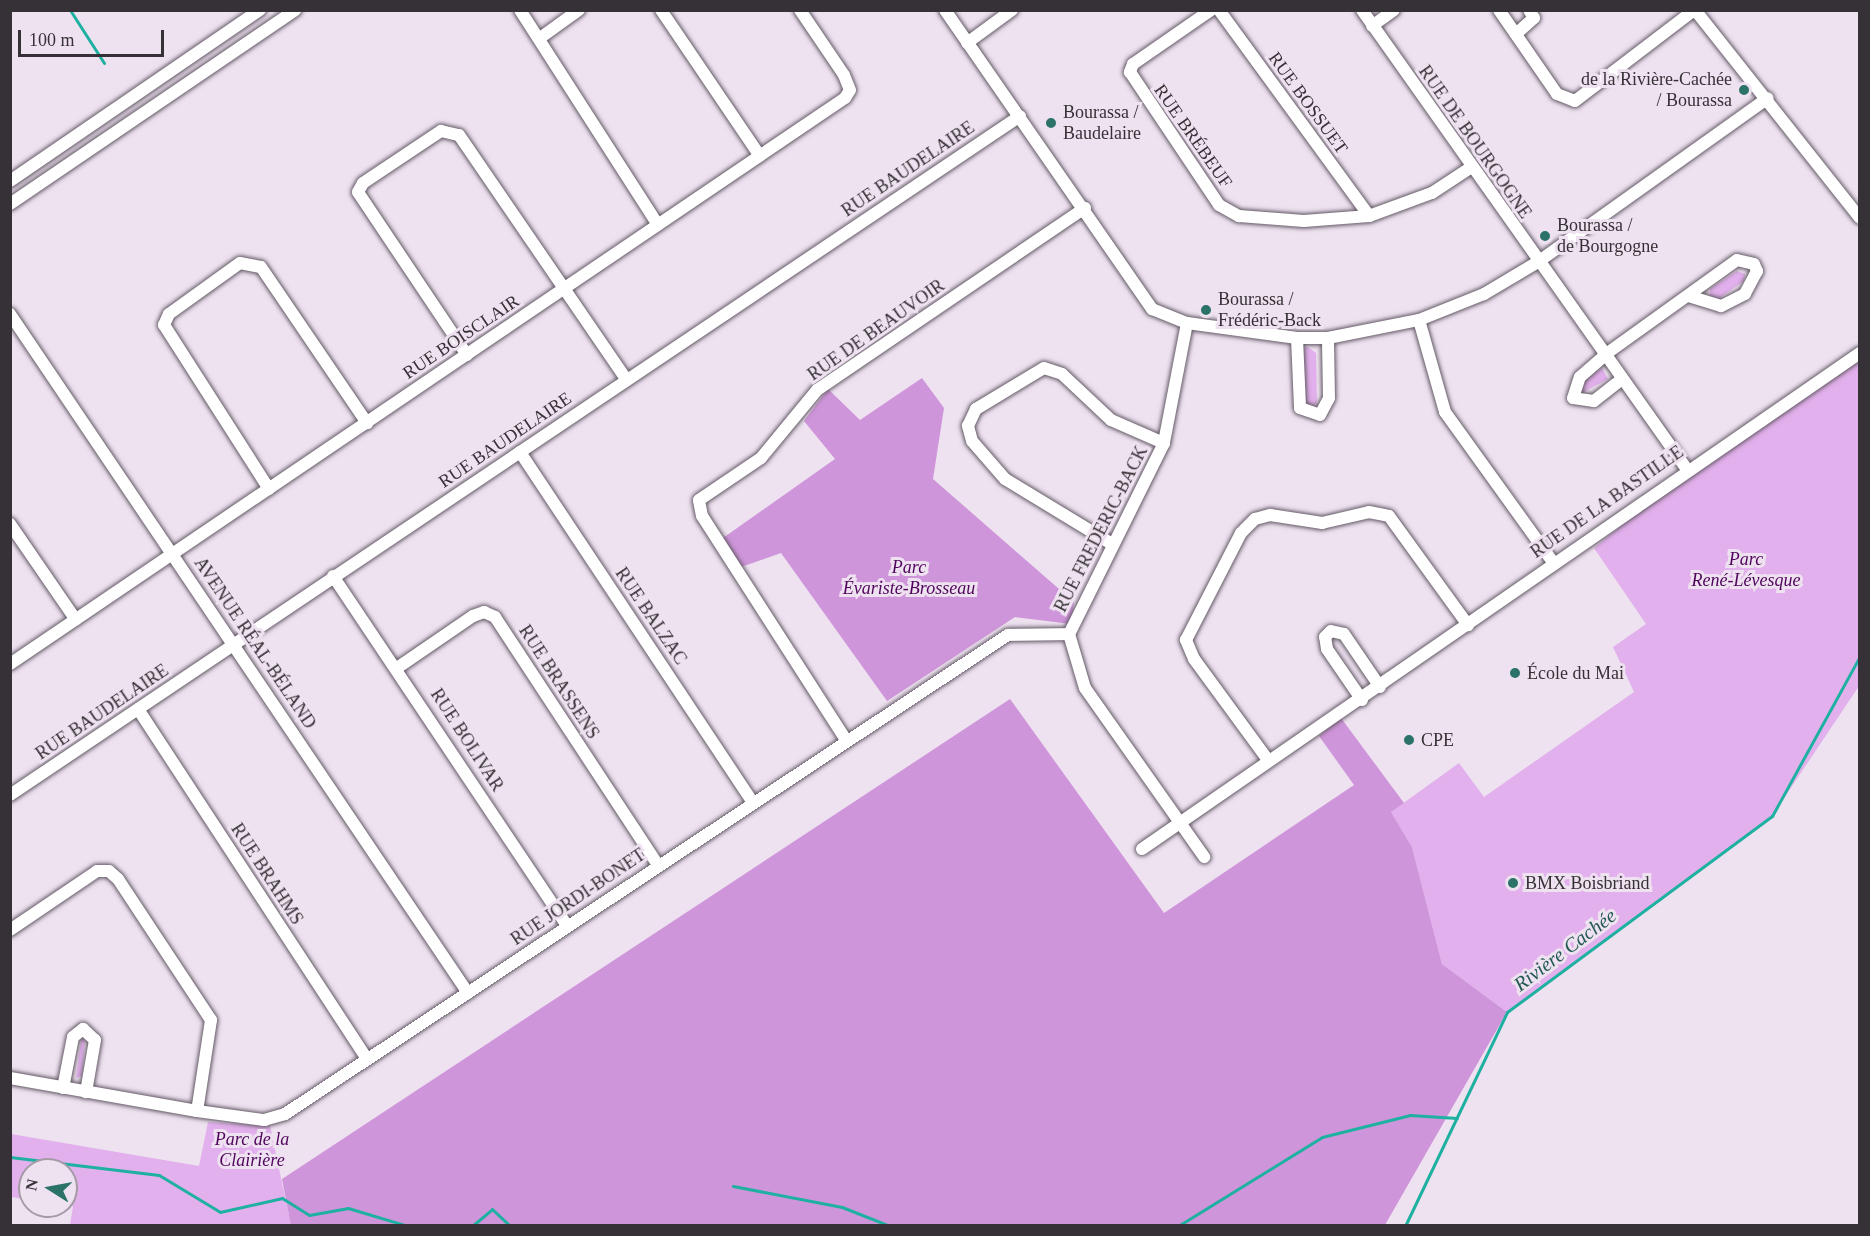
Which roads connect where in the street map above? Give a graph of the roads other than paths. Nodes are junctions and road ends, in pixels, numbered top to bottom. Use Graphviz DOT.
graph roads {
  1 [pos="260,10"];
  2 [pos="295,10"];
  3 [pos="520,10"];
  4 [pos="579,10"];
  5 [pos="661,10"];
  6 [pos="800,10"];
  7 [pos="945,10"];
  8 [pos="1012,10"];
  9 [pos="1211,10"];
  10 [pos="1219,10"];
  11 [pos="1362,10"];
  12 [pos="1394,10"];
  13 [pos="1499,10"];
  14 [pos="1529,10"];
  15 [pos="1695,10"];
  16 [pos="1372,26"];
  17 [pos="1516,33"];
  18 [pos="540,38"];
  19 [pos="967,43"];
  20 [pos="1768,98"];
  21 [pos="1020,116"];
  22 [pos="760,156"];
  23 [pos="1470,168"];
  24 [pos="10,181"];
  25 [pos="10,204"];
  26 [pos="1085,208"];
  27 [pos="1369,216"];
  28 [pos="1860,218"];
  29 [pos="658,225"];
  30 [pos="1538,262"];
  31 [pos="564,289"];
  32 [pos="1689,296"];
  33 [pos="10,314"];
  34 [pos="1419,320"];
  35 [pos="1187,323"];
  36 [pos="1297,338"];
  37 [pos="1328,338"];
  38 [pos="1860,353"];
  39 [pos="1606,354"];
  40 [pos="467,355"];
  41 [pos="1622,379"];
  42 [pos="627,380"];
  43 [pos="367,423"];
  44 [pos="1164,443"];
  45 [pos="520,452"];
  46 [pos="1686,468"];
  47 [pos="269,489"];
  48 [pos="10,524"];
  49 [pos="1113,544"];
  50 [pos="173,553"];
  51 [pos="1552,561"];
  52 [pos="333,576"];
  53 [pos="76,620"];
  54 [pos="1468,625"];
  55 [pos="1070,634"];
  56 [pos="236,645"];
  57 [pos="10,664"];
  58 [pos="398,668"];
  59 [pos="1380,687"];
  60 [pos="1362,700"];
  61 [pos="138,709"];
  62 [pos="846,740"];
  63 [pos="1268,760"];
  64 [pos="10,795"];
  65 [pos="752,801"];
  66 [pos="1179,822"];
  67 [pos="1142,849"];
  68 [pos="1204,857"];
  69 [pos="657,864"];
  70 [pos="567,926"];
  71 [pos="10,930"];
  72 [pos="468,993"];
  73 [pos="367,1059"];
  74 [pos="10,1078"];
  75 [pos="63,1088"];
  76 [pos="86,1092"];
  77 [pos="197,1111"];
  1 -- 24 [label="street"];
  2 -- 25 [label="street"];
  3 -- 18 [label="street"];
  4 -- 18 [label="street"];
  5 -- 22 [label="street"];
  6 -- 22 [label="street, RUE BOISCLAIR"];
  7 -- 19 [label="street"];
  8 -- 19 [label="street"];
  9 -- 27 [label="street, RUE BRÉBEUF"];
  10 -- 27 [label="street, RUE BOSSUET"];
  11 -- 16 [label="street, RUE DE BOURGOGNE"];
  12 -- 16 [label="street"];
  13 -- 17 [label="street"];
  14 -- 17 [label="street"];
  15 -- 17 [label="street"];
  15 -- 20 [label="street"];
  16 -- 23 [label="street, RUE DE BOURGOGNE"];
  18 -- 29 [label="street"];
  19 -- 21 [label="street"];
  20 -- 28 [label="street"];
  20 -- 30 [label="street"];
  21 -- 26 [label="street"];
  21 -- 42 [label="street, RUE BAUDELAIRE"];
  22 -- 29 [label="street, RUE BOISCLAIR"];
  23 -- 27 [label="street, RUE BRÉBEUF"];
  23 -- 30 [label="street, RUE DE BOURGOGNE"];
  26 -- 35 [label="street"];
  26 -- 62 [label="street, RUE DE BEAUVOIR"];
  29 -- 31 [label="street, RUE BOISCLAIR"];
  30 -- 34 [label="street"];
  30 -- 39 [label="street, RUE DE BOURGOGNE"];
  31 -- 40 [label="street, RUE BOISCLAIR"];
  31 -- 40 [label="street"];
  31 -- 42 [label="street"];
  32 -- 32 [label="street"];
  32 -- 39 [label="street"];
  33 -- 50 [label="street, AVENUE RÉAL-BÉLAND"];
  34 -- 37 [label="street"];
  34 -- 51 [label="street"];
  35 -- 36 [label="street"];
  35 -- 44 [label="street, RUE FREDERIC-BACK"];
  36 -- 37 [label="street"];
  36 -- 37 [label="street"];
  38 -- 46 [label="street, RUE DE LA BASTILLE"];
  39 -- 41 [label="street, RUE DE BOURGOGNE"];
  39 -- 41 [label="street"];
  40 -- 43 [label="street, RUE BOISCLAIR"];
  41 -- 46 [label="street, RUE DE BOURGOGNE"];
  42 -- 45 [label="street, RUE BAUDELAIRE"];
  43 -- 47 [label="street, RUE BOISCLAIR"];
  43 -- 47 [label="street"];
  44 -- 49 [label="street, RUE FREDERIC-BACK"];
  44 -- 49 [label="street"];
  45 -- 52 [label="street, RUE BAUDELAIRE"];
  45 -- 65 [label="street, RUE BALZAC"];
  46 -- 51 [label="street, RUE DE LA BASTILLE"];
  47 -- 50 [label="street, RUE BOISCLAIR"];
  48 -- 53 [label="street"];
  49 -- 55 [label="street, RUE FREDERIC-BACK"];
  50 -- 53 [label="street, RUE BOISCLAIR"];
  50 -- 56 [label="street, AVENUE RÉAL-BÉLAND"];
  51 -- 54 [label="street, RUE DE LA BASTILLE"];
  52 -- 56 [label="street, RUE BAUDELAIRE"];
  52 -- 58 [label="street, RUE BOLIVAR"];
  53 -- 57 [label="street, RUE BOISCLAIR"];
  54 -- 59 [label="street, RUE DE LA BASTILLE"];
  54 -- 63 [label="street"];
  55 -- 62 [label="street, RUE JORDI-BONET"];
  55 -- 66 [label="street, RUE FREDERIC-BACK"];
  56 -- 61 [label="street, RUE BAUDELAIRE"];
  56 -- 72 [label="street, AVENUE RÉAL-BÉLAND"];
  58 -- 69 [label="street, RUE BRASSENS"];
  58 -- 70 [label="street, RUE BOLIVAR"];
  59 -- 60 [label="street, RUE DE LA BASTILLE"];
  59 -- 60 [label="street"];
  60 -- 63 [label="street, RUE DE LA BASTILLE"];
  61 -- 64 [label="street, RUE BAUDELAIRE"];
  61 -- 73 [label="street, RUE BRAHMS"];
  62 -- 65 [label="street, RUE JORDI-BONET"];
  63 -- 66 [label="street, RUE DE LA BASTILLE"];
  65 -- 69 [label="street, RUE JORDI-BONET"];
  66 -- 67 [label="street, RUE DE LA BASTILLE"];
  66 -- 68 [label="street, RUE FREDERIC-BACK"];
  69 -- 70 [label="street, RUE JORDI-BONET"];
  70 -- 72 [label="street, RUE JORDI-BONET"];
  71 -- 77 [label="street"];
  72 -- 73 [label="street, RUE JORDI-BONET"];
  73 -- 77 [label="street, RUE JORDI-BONET"];
  74 -- 75 [label="street, RUE JORDI-BONET"];
  75 -- 76 [label="street, RUE JORDI-BONET"];
  75 -- 76 [label="street"];
  76 -- 77 [label="street, RUE JORDI-BONET"];
}
